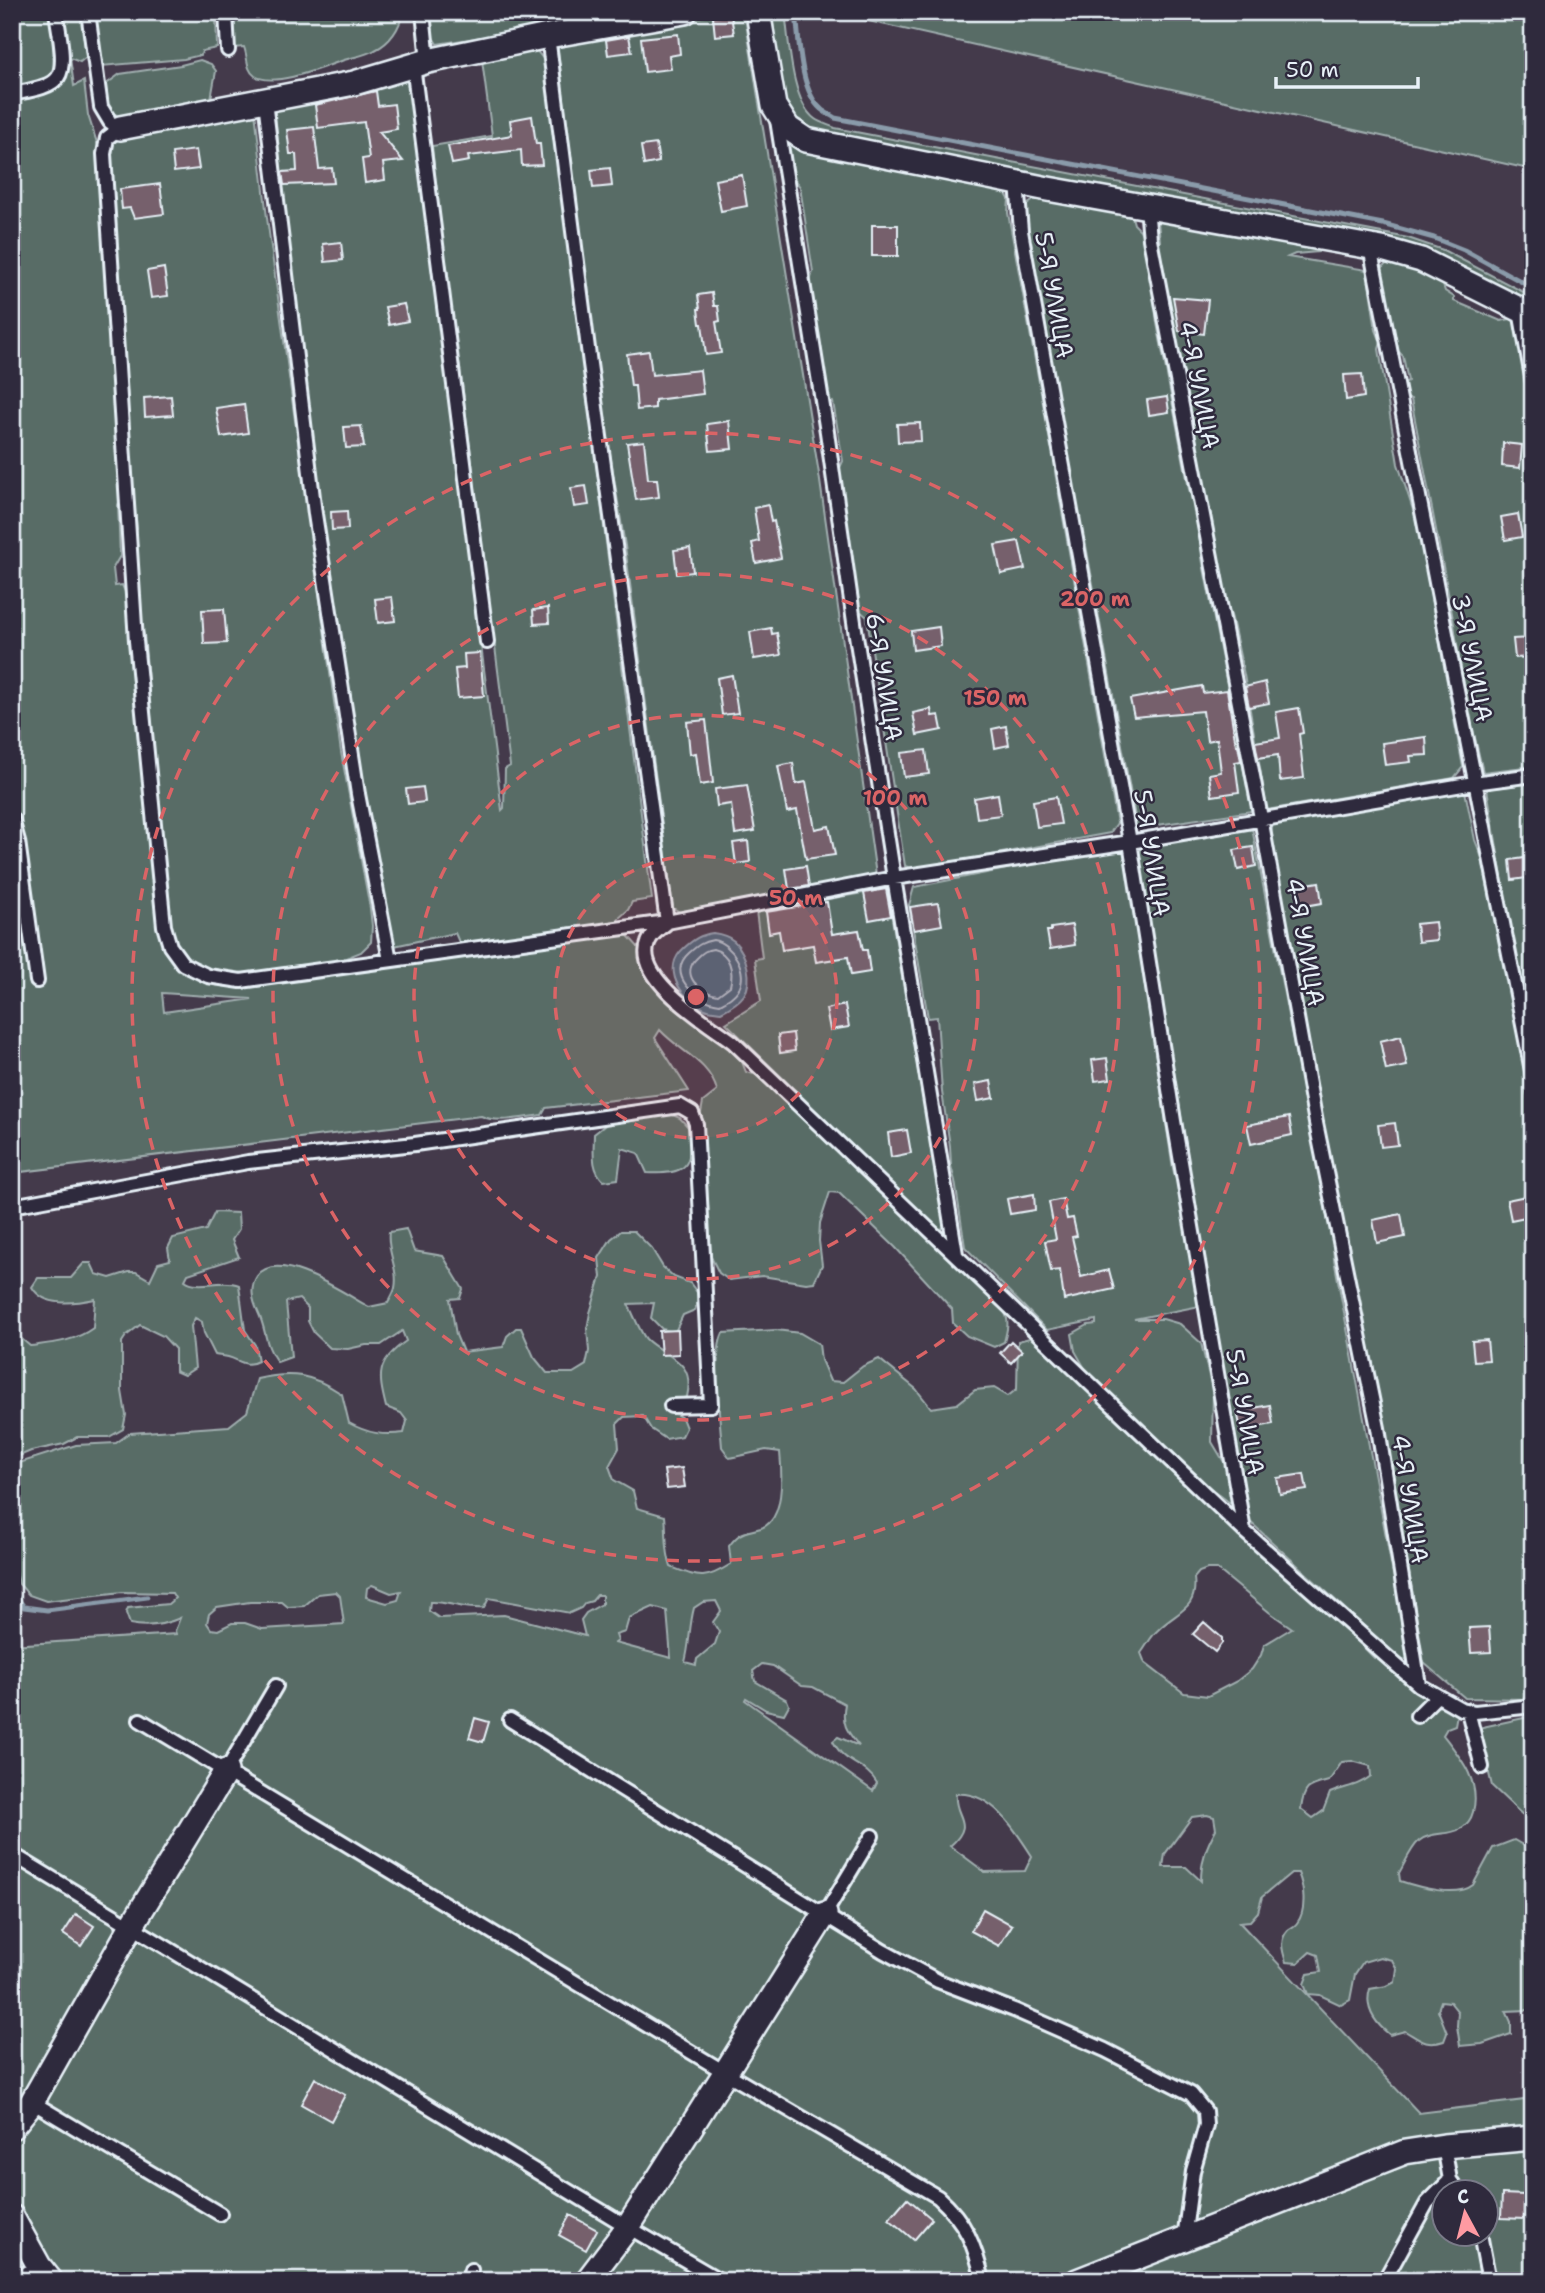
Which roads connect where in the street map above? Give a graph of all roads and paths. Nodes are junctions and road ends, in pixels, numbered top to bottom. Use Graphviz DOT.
graph roads {
  1 [pos="56,12"];
  2 [pos="89,12"];
  3 [pos="226,12"];
  4 [pos="423,12"];
  5 [pos="685,12"];
  6 [pos="758,12"];
  7 [pos="614,18"];
  8 [pos="548,36"];
  9 [pos="228,50"];
  10 [pos="420,63"];
  11 [pos="12,94"];
  12 [pos="265,101"];
  13 [pos="774,106"];
  14 [pos="120,128"];
  15 [pos="1017,183"];
  16 [pos="1147,207"];
  17 [pos="1370,247"];
  18 [pos="1527,313"];
  19 [pos="1533,383"];
  20 [pos="487,642"];
  21 [pos="1533,775"];
  22 [pos="1474,783"];
  23 [pos="1261,818"];
  24 [pos="12,819"];
  25 [pos="1130,842"];
  26 [pos="894,878"];
  27 [pos="667,922"];
  28 [pos="390,960"];
  29 [pos="37,981"];
  30 [pos="1533,1076"];
  31 [pos="12,1206"];
  32 [pos="956,1254"];
  33 [pos="670,1406"];
  34 [pos="1244,1531"];
  35 [pos="1419,1685"];
  36 [pos="276,1686"];
  37 [pos="1437,1696"];
  38 [pos="1533,1706"];
  39 [pos="1468,1711"];
  40 [pos="1417,1716"];
  41 [pos="140,1720"];
  42 [pos="510,1720"];
  43 [pos="1482,1767"];
  44 [pos="226,1771"];
  45 [pos="872,1836"];
  46 [pos="12,1854"];
  47 [pos="825,1914"];
  48 [pos="131,1927"];
  49 [pos="726,2073"];
  50 [pos="32,2102"];
  51 [pos="12,2127"];
  52 [pos="1533,2138"];
  53 [pos="1444,2146"];
  54 [pos="1450,2178"];
  55 [pos="1430,2200"];
  56 [pos="220,2214"];
  57 [pos="12,2217"];
  58 [pos="628,2227"];
  59 [pos="1184,2239"];
  60 [pos="1483,2248"];
  61 [pos="45,2273"];
  62 [pos="12,2280"];
  63 [pos="587,2281"];
  64 [pos="721,2281"];
  65 [pos="983,2281"];
  66 [pos="1077,2281"];
  67 [pos="1384,2281"];
  68 [pos="1489,2281"];
  1 -- 11 [label="lane"];
  2 -- 14 [label="lane"];
  3 -- 9 [label="lane"];
  4 -- 10 [label="lane"];
  5 -- 7 [label="street"];
  6 -- 13 [label="street"];
  7 -- 8 [label="street"];
  8 -- 10 [label="street"];
  8 -- 27 [label="lane"];
  10 -- 12 [label="street"];
  10 -- 20 [label="lane"];
  12 -- 14 [label="street"];
  12 -- 28 [label="lane"];
  13 -- 15 [label="street"];
  13 -- 26 [label="lane, 6-Я УЛИЦА"];
  14 -- 28 [label="lane"];
  15 -- 16 [label="street"];
  15 -- 25 [label="lane, 5-Я УЛИЦА"];
  16 -- 17 [label="street"];
  16 -- 23 [label="lane, 4-Я УЛИЦА"];
  17 -- 18 [label="street"];
  17 -- 22 [label="lane, 3-Я УЛИЦА"];
  18 -- 19 [label="lane"];
  21 -- 22 [label="lane"];
  22 -- 23 [label="lane"];
  22 -- 30 [label="lane, 3-Я УЛИЦА"];
  23 -- 25 [label="lane"];
  23 -- 35 [label="lane, 4-Я УЛИЦА"];
  24 -- 29 [label="lane"];
  25 -- 26 [label="lane"];
  25 -- 34 [label="lane, 5-Я УЛИЦА"];
  26 -- 27 [label="lane"];
  26 -- 32 [label="lane, 6-Я УЛИЦА"];
  27 -- 28 [label="lane"];
  27 -- 32 [label="lane"];
  31 -- 33 [label="lane"];
  32 -- 34 [label="lane"];
  34 -- 35 [label="lane"];
  35 -- 37 [label="lane"];
  36 -- 44 [label="lane"];
  37 -- 39 [label="lane"];
  37 -- 40 [label="lane"];
  38 -- 39 [label="lane"];
  39 -- 43 [label="lane"];
  41 -- 44 [label="lane"];
  42 -- 47 [label="lane"];
  44 -- 48 [label="street"];
  44 -- 49 [label="lane"];
  45 -- 47 [label="lane"];
  46 -- 48 [label="lane"];
  47 -- 49 [label="street"];
  47 -- 59 [label="lane"];
  48 -- 50 [label="street"];
  48 -- 58 [label="lane"];
  49 -- 58 [label="street"];
  49 -- 65 [label="lane"];
  50 -- 51 [label="street"];
  50 -- 56 [label="lane"];
  52 -- 53 [label="street"];
  53 -- 54 [label="lane"];
  53 -- 59 [label="street"];
  55 -- 67 [label="lane"];
  57 -- 61 [label="street"];
  58 -- 63 [label="street"];
  58 -- 64 [label="lane"];
  59 -- 66 [label="street"];
  60 -- 68 [label="lane"];
  61 -- 62 [label="lane"];
}
